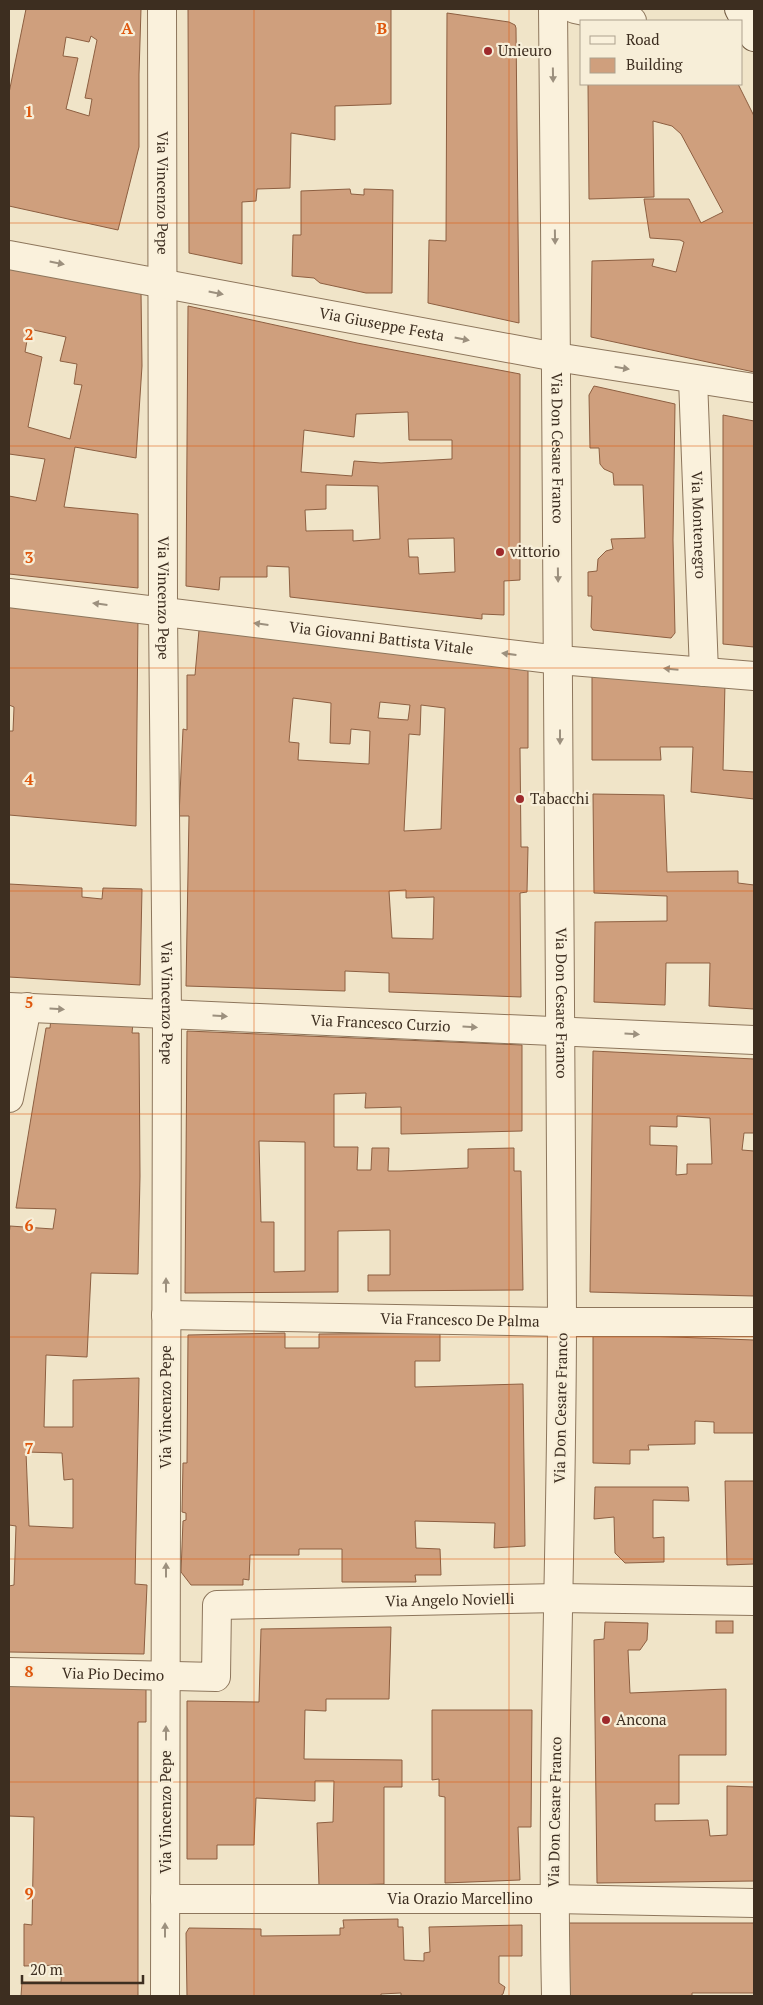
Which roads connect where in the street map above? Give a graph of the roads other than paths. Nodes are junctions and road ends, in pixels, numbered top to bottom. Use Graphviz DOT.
graph roads {
  1 [pos="162,9"];
  2 [pos="553,9"];
  3 [pos="575,9"];
  4 [pos="739,9"];
  5 [pos="627,20"];
  6 [pos="754,37"];
  7 [pos="9,254"];
  8 [pos="162,283"];
  9 [pos="556,357"];
  10 [pos="693,379"];
  11 [pos="754,388"];
  12 [pos="9,593"];
  13 [pos="163,612"];
  14 [pos="559,660"];
  15 [pos="704,672"];
  16 [pos="754,676"];
  17 [pos="18,1007"];
  18 [pos="168,1014"];
  19 [pos="561,1031"];
  20 [pos="754,1040"];
  21 [pos="9,1098"];
  22 [pos="166,1315"];
  23 [pos="562,1322"];
  24 [pos="754,1322"];
  25 [pos="559,1598"];
  26 [pos="754,1601"];
  27 [pos="9,1672"];
  28 [pos="167,1675"];
  29 [pos="216,1677"];
  30 [pos="165,1899"];
  31 [pos="554,1899"];
  32 [pos="754,1903"];
  33 [pos="165,1996"];
  34 [pos="556,1996"];
  1 -- 8 [label="street, Via Vincenzo Pepe"];
  2 -- 9 [label="street, Via Don Cesare Franco, one-way"];
  3 -- 5 [label="street"];
  4 -- 6 [label="street"];
  7 -- 8 [label="street, Via Giuseppe Festa, one-way"];
  8 -- 9 [label="street, Via Giuseppe Festa, one-way"];
  8 -- 13 [label="street, Via Vincenzo Pepe"];
  9 -- 10 [label="street, Via Giuseppe Festa, one-way"];
  9 -- 14 [label="street, Via Don Cesare Franco, one-way"];
  10 -- 11 [label="street, Via Giuseppe Festa"];
  10 -- 15 [label="street, Via Montenegro"];
  13 -- 12 [label="street, Via Giovanni Battista Vitale, one-way"];
  14 -- 13 [label="street, Via Giovanni Battista Vitale, one-way"];
  13 -- 18 [label="street, Via Vincenzo Pepe"];
  15 -- 14 [label="street, Via Giovanni Battista Vitale, one-way"];
  14 -- 19 [label="street, Via Don Cesare Franco, one-way"];
  15 -- 16 [label="street, Via Giovanni Battista Vitale"];
  17 -- 18 [label="street, Via Francesco Curzio, one-way"];
  17 -- 21 [label="street"];
  18 -- 19 [label="street, Via Francesco Curzio, one-way"];
  22 -- 18 [label="street, Via Vincenzo Pepe, one-way"];
  19 -- 20 [label="street, Via Francesco Curzio, one-way"];
  19 -- 23 [label="street, Via Don Cesare Franco"];
  22 -- 23 [label="street, Via Francesco De Palma"];
  28 -- 22 [label="street, Via Vincenzo Pepe, one-way"];
  23 -- 24 [label="street, Via Francesco De Palma"];
  23 -- 25 [label="street, Via Don Cesare Franco"];
  25 -- 26 [label="street, Via Angelo Novielli"];
  25 -- 29 [label="street, Via Angelo Novielli"];
  25 -- 31 [label="street, Via Don Cesare Franco"];
  27 -- 28 [label="street, Via Pio Decimo"];
  28 -- 29 [label="street, Via Pio Decimo"];
  30 -- 28 [label="street, Via Vincenzo Pepe, one-way"];
  30 -- 31 [label="street, Via Orazio Marcellino"];
  33 -- 30 [label="street, Via Vincenzo Pepe, one-way"];
  31 -- 32 [label="street, Via Orazio Marcellino"];
  31 -- 34 [label="street, Via Don Cesare Franco"];
}
